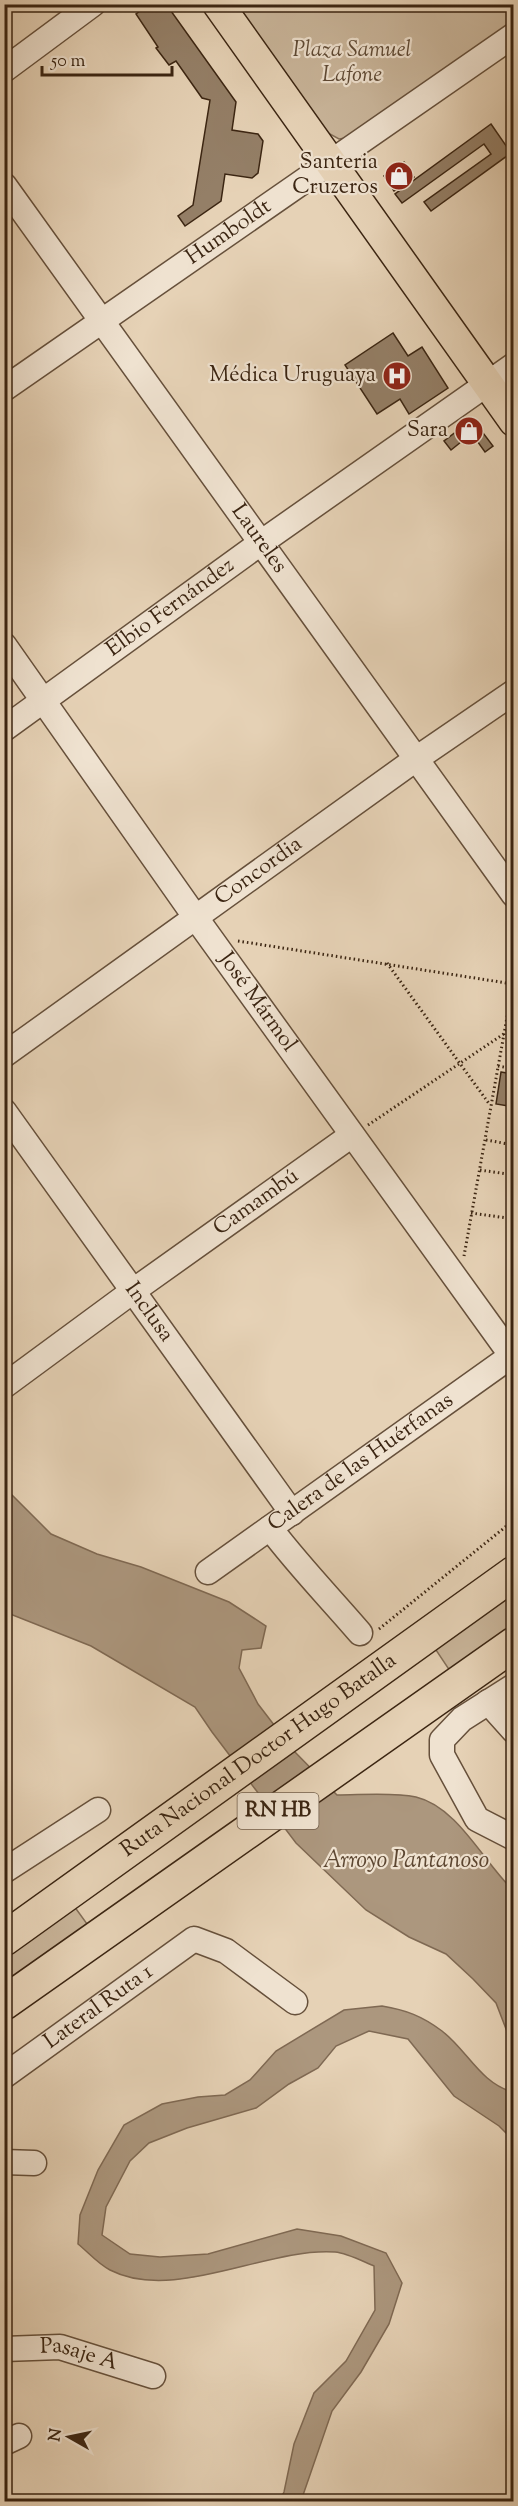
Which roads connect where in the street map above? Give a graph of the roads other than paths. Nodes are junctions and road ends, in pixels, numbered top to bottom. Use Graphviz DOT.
graph roads {
  1 [pos="93,4"];
  2 [pos="218,4"];
  3 [pos="513,35"];
  4 [pos="4,70"];
  5 [pos="330,161"];
  6 [pos="4,185"];
  7 [pos="102,319"];
  8 [pos="513,365"];
  9 [pos="487,384"];
  10 [pos="4,389"];
  11 [pos="513,421"];
  12 [pos="262,542"];
  13 [pos="4,645"];
  14 [pos="513,692"];
  15 [pos="45,700"];
  16 [pos="4,729"];
  17 [pos="416,759"];
  18 [pos="513,895"];
  19 [pos="196,918"];
  20 [pos="4,1055"];
  21 [pos="4,1111"];
  22 [pos="352,1135"];
  23 [pos="133,1291"];
  24 [pos="513,1356"];
  25 [pos="4,1386"];
  26 [pos="292,1513"];
  27 [pos="270,1528"];
  28 [pos="513,1562"];
  29 [pos="208,1572"];
  30 [pos="513,1573"];
  31 [pos="434,1629"];
  32 [pos="360,1633"];
  33 [pos="513,1644"];
  34 [pos="499,1659"];
  35 [pos="513,1686"];
  36 [pos="488,1702"];
  37 [pos="513,1731"];
  38 [pos="98,1810"];
  39 [pos="513,1838"];
  40 [pos="4,1870"];
  41 [pos="4,1939"];
  42 [pos="295,2002"];
  43 [pos="4,2003"];
  44 [pos="4,2076"];
  45 [pos="4,2162"];
  46 [pos="34,2163"];
  47 [pos="4,2349"];
  48 [pos="153,2376"];
  1 -- 4 [label="street"];
  2 -- 5 [label="main road"];
  3 -- 5 [label="street, Humboldt"];
  5 -- 7 [label="street, Humboldt"];
  5 -- 9 [label="main road"];
  6 -- 7 [label="street, Laureles"];
  7 -- 10 [label="street, Humboldt"];
  7 -- 12 [label="street, Laureles"];
  8 -- 9 [label="street, Elbio Fernández"];
  9 -- 11 [label="main road"];
  9 -- 12 [label="street, Elbio Fernández"];
  12 -- 15 [label="street, Elbio Fernández"];
  12 -- 17 [label="street, Laureles"];
  13 -- 15 [label="street, José Mármol"];
  14 -- 17 [label="street, Concordia"];
  15 -- 16 [label="street, Elbio Fernández"];
  15 -- 19 [label="street, José Mármol"];
  17 -- 18 [label="street, Laureles"];
  17 -- 19 [label="street, Concordia"];
  19 -- 20 [label="street, Concordia"];
  19 -- 22 [label="street, José Mármol"];
  21 -- 23 [label="street, Inclusa"];
  22 -- 23 [label="street, Camambú"];
  22 -- 24 [label="street, José Mármol"];
  23 -- 25 [label="street, Camambú"];
  23 -- 26 [label="street, Inclusa"];
  24 -- 26 [label="street, Calera de las Huérfanas"];
  26 -- 27 [label="street, Calera de las Huérfanas"];
  27 -- 29 [label="street, Calera de las Huérfanas"];
  27 -- 32 [label="street"];
  28 -- 31 [label="highway"];
  30 -- 31 [label="highway, Ruta Nacional Doctor Hugo Batalla / RN HB"];
  31 -- 41 [label="highway, Ruta Nacional Doctor Hugo Batalla / RN HB"];
  33 -- 34 [label="highway, RN HB"];
  34 -- 43 [label="highway, RN HB"];
  35 -- 36 [label="street"];
  36 -- 37 [label="street"];
  36 -- 39 [label="street"];
  38 -- 40 [label="street"];
  42 -- 44 [label="street, Lateral Ruta 1"];
  45 -- 46 [label="street"];
  47 -- 48 [label="street, Pasaje A"];
}
